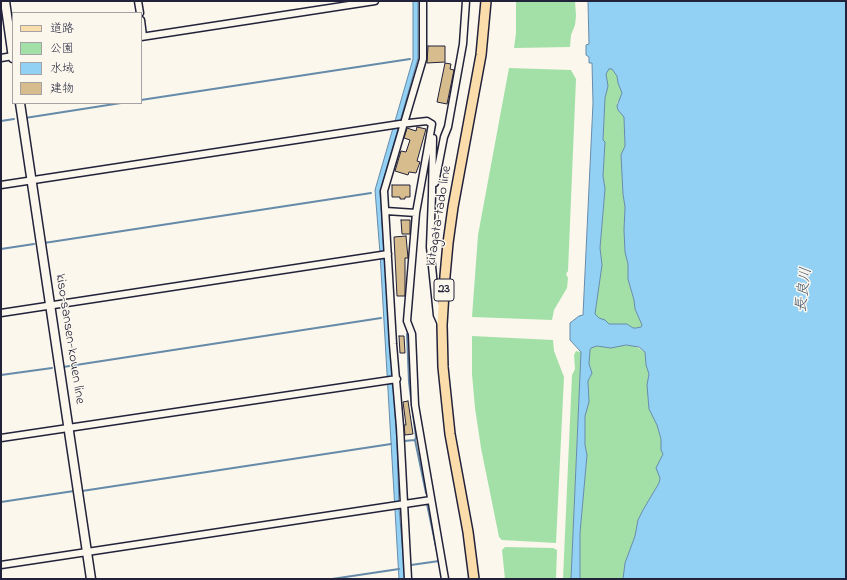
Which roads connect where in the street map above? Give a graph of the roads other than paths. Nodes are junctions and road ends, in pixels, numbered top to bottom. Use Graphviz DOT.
graph roads {
  1 [pos="5,1"];
  2 [pos="138,1"];
  3 [pos="375,1"];
  4 [pos="423,1"];
  5 [pos="466,1"];
  6 [pos="486,1"];
  7 [pos="140,12"];
  8 [pos="142,36"];
  9 [pos="12,50"];
  10 [pos="12,57"];
  11 [pos="1,58"];
  12 [pos="20,104"];
  13 [pos="402,124"];
  14 [pos="432,124"];
  15 [pos="32,180"];
  16 [pos="1,185"];
  17 [pos="432,195"];
  18 [pos="386,210"];
  19 [pos="416,213"];
  20 [pos="384,255"];
  21 [pos="50,305"];
  22 [pos="1,312"];
  23 [pos="442,325"];
  24 [pos="396,379"];
  25 [pos="69,428"];
  26 [pos="1,438"];
  27 [pos="431,500"];
  28 [pos="402,504"];
  29 [pos="87,552"];
  30 [pos="1,565"];
  31 [pos="91,579"];
  32 [pos="408,579"];
  33 [pos="445,579"];
  34 [pos="474,579"];
  1 -- 9 [label="main road"];
  2 -- 7 [label="street"];
  3 -- 8 [label="street"];
  4 -- 13 [label="street"];
  5 -- 17 [label="street"];
  6 -- 23 [label="main road, kitagata-tado line / 23"];
  10 -- 11 [label="street"];
  12 -- 15 [label="main road, kiso-sansen-kouen line"];
  13 -- 14 [label="street"];
  13 -- 15 [label="street"];
  13 -- 18 [label="street"];
  14 -- 17 [label="street"];
  14 -- 19 [label="street"];
  15 -- 16 [label="street"];
  15 -- 21 [label="main road, kiso-sansen-kouen line"];
  17 -- 23 [label="street"];
  18 -- 19 [label="street"];
  18 -- 20 [label="street"];
  19 -- 27 [label="street"];
  20 -- 21 [label="street"];
  20 -- 24 [label="street"];
  21 -- 22 [label="street"];
  21 -- 25 [label="main road, kiso-sansen-kouen line"];
  23 -- 34 [label="main road, kitagata-tado line / 23"];
  24 -- 25 [label="street"];
  24 -- 28 [label="street"];
  25 -- 26 [label="street"];
  25 -- 29 [label="main road, kiso-sansen-kouen line"];
  27 -- 28 [label="street"];
  27 -- 33 [label="street"];
  28 -- 29 [label="street"];
  28 -- 32 [label="street"];
  29 -- 30 [label="street"];
  29 -- 31 [label="main road, kiso-sansen-kouen line"];
}
